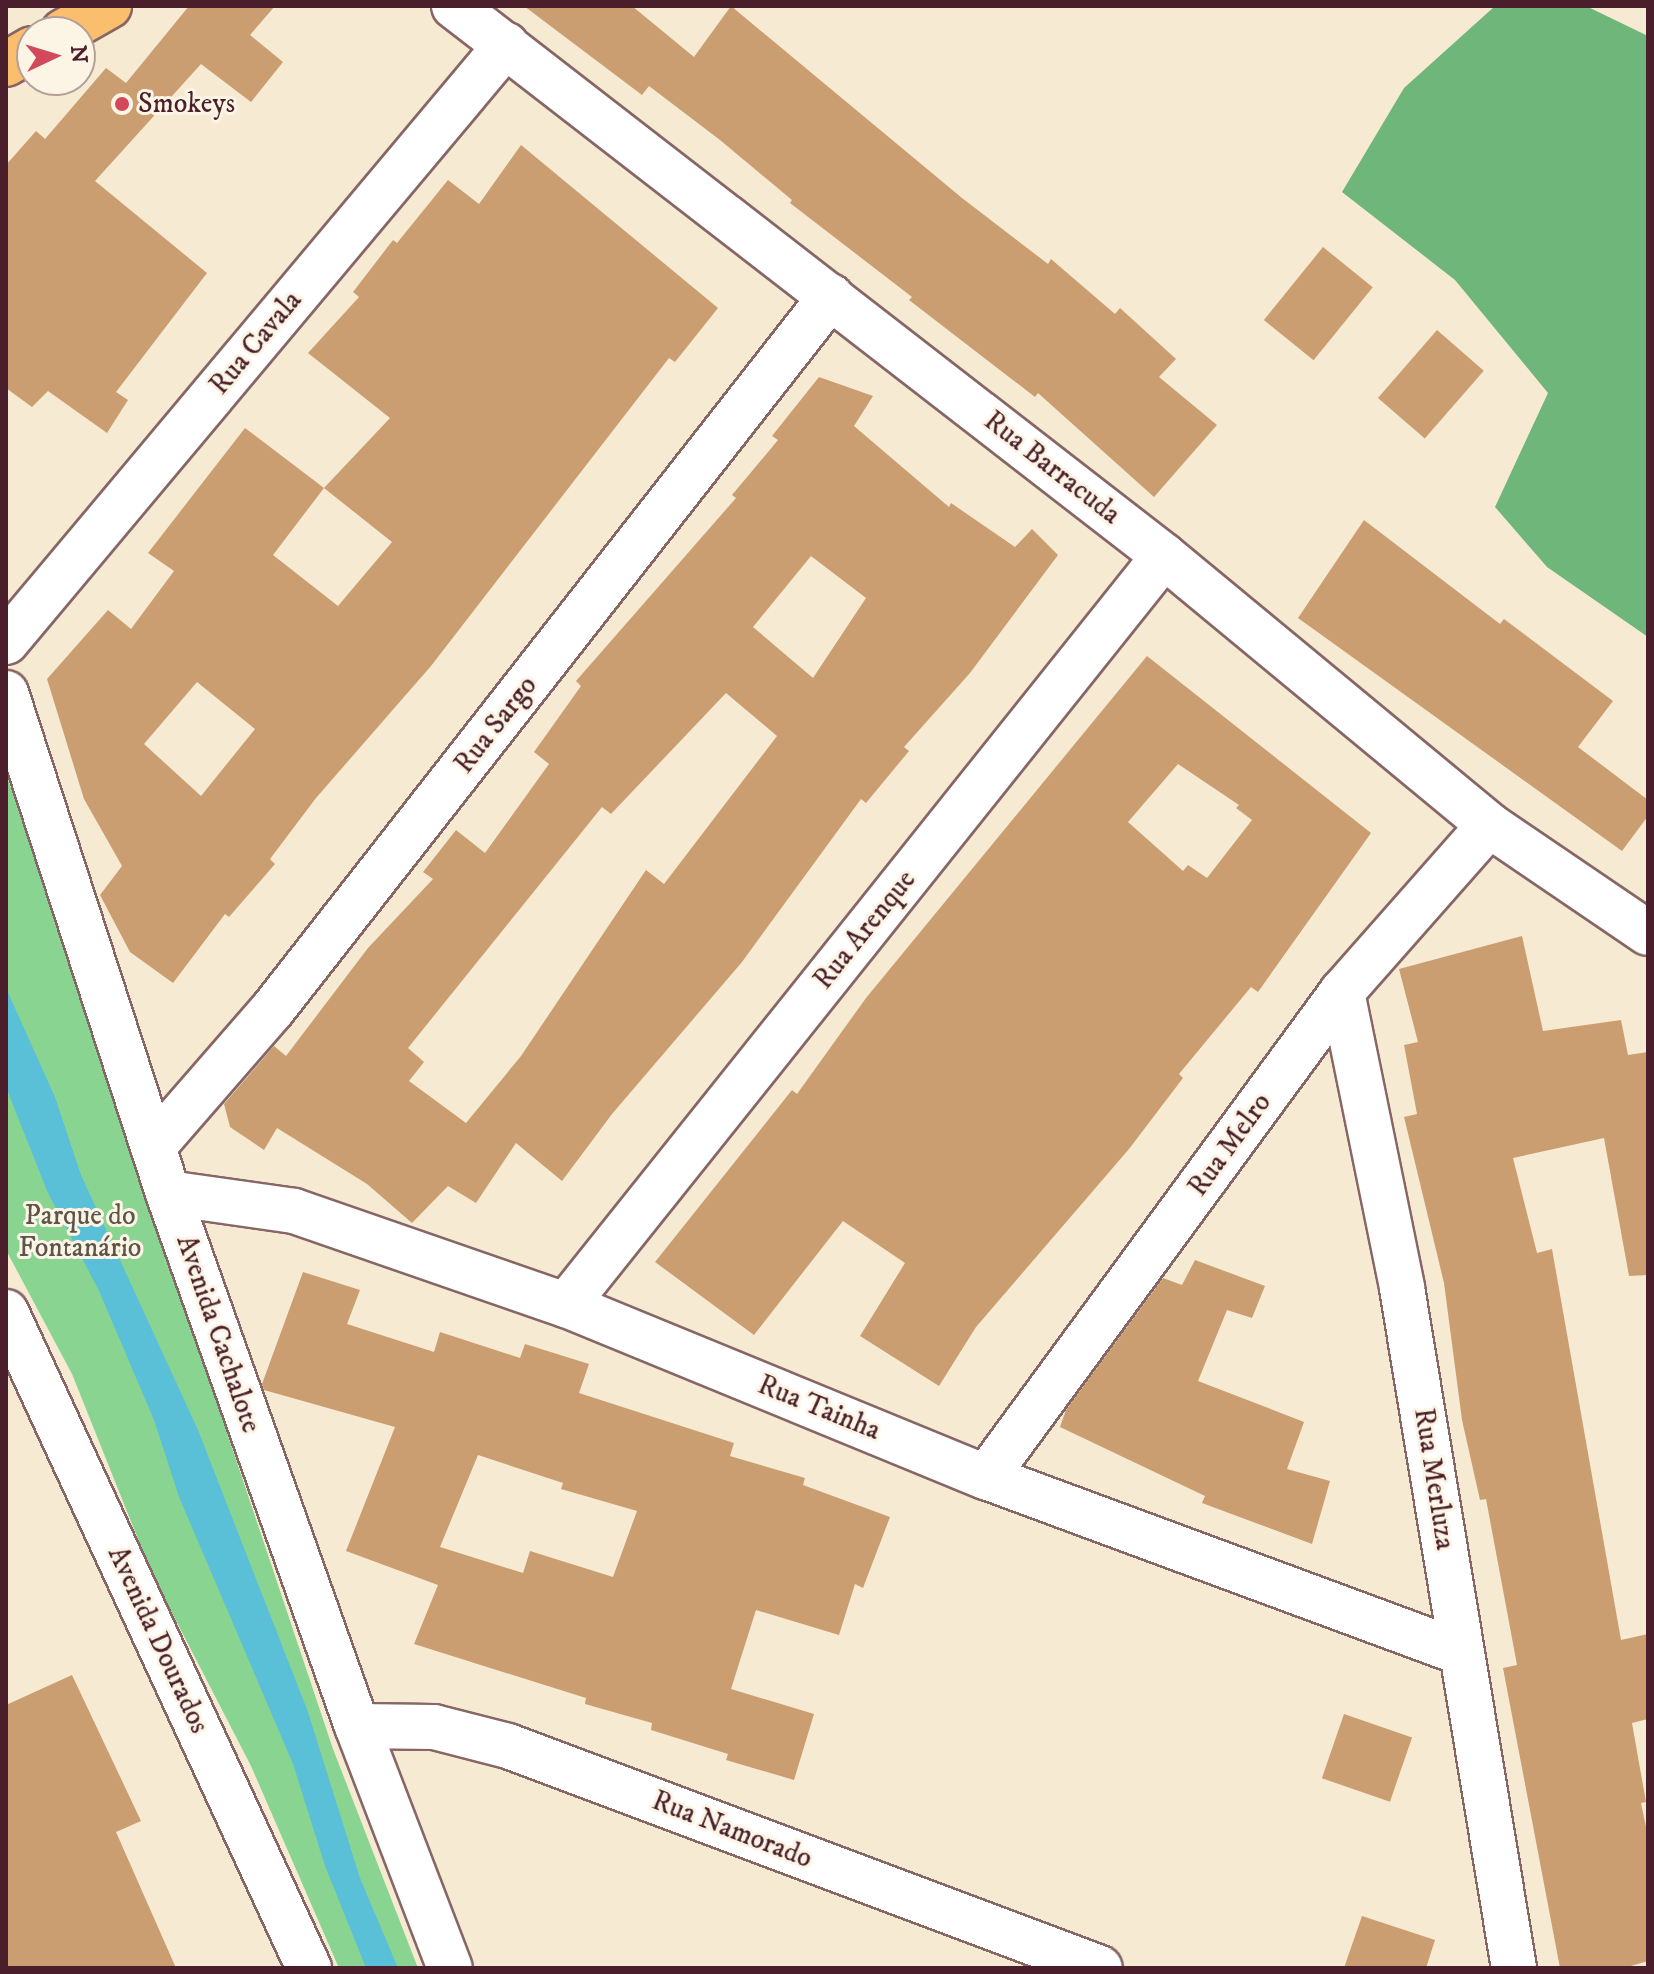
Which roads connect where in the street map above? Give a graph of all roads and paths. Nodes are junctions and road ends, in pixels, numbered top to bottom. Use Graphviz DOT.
graph roads {
  1 [pos="109,6"];
  2 [pos="454,6"];
  3 [pos="91,16"];
  4 [pos="506,45"];
  5 [pos="831,296"];
  6 [pos="1164,556"];
  7 [pos="6,642"];
  8 [pos="6,693"];
  9 [pos="1489,825"];
  10 [pos="1648,933"];
  11 [pos="1342,992"];
  12 [pos="153,1147"];
  13 [pos="168,1193"];
  14 [pos="566,1305"];
  15 [pos="6,1312"];
  16 [pos="986,1477"];
  17 [pos="1462,1653"];
  18 [pos="357,1726"];
  19 [pos="309,1968"];
  20 [pos="450,1968"];
  21 [pos="1100,1968"];
  22 [pos="1514,1968"];
  1 -- 3 [label="main road"];
  2 -- 4 [label="street, Rua Barracuda"];
  4 -- 5 [label="street, Rua Barracuda"];
  4 -- 7 [label="street, Rua Cavala"];
  5 -- 6 [label="street, Rua Barracuda"];
  5 -- 12 [label="street, Rua Sargo"];
  6 -- 9 [label="street, Rua Barracuda"];
  6 -- 14 [label="street, Rua Arenque"];
  8 -- 12 [label="street, Avenida Cachalote"];
  9 -- 10 [label="street, Rua Barracuda"];
  9 -- 11 [label="street, Rua Melro"];
  11 -- 16 [label="street, Rua Melro"];
  11 -- 17 [label="street, Rua Merluza"];
  12 -- 13 [label="street, Avenida Cachalote"];
  13 -- 14 [label="street, Rua Tainha"];
  13 -- 18 [label="street, Avenida Cachalote"];
  14 -- 16 [label="street, Rua Tainha"];
  15 -- 19 [label="street, Avenida Dourados"];
  16 -- 17 [label="street, Rua Tainha"];
  17 -- 22 [label="street, Rua Merluza"];
  18 -- 20 [label="street, Avenida Cachalote"];
  18 -- 21 [label="street, Rua Namorado"];
}
